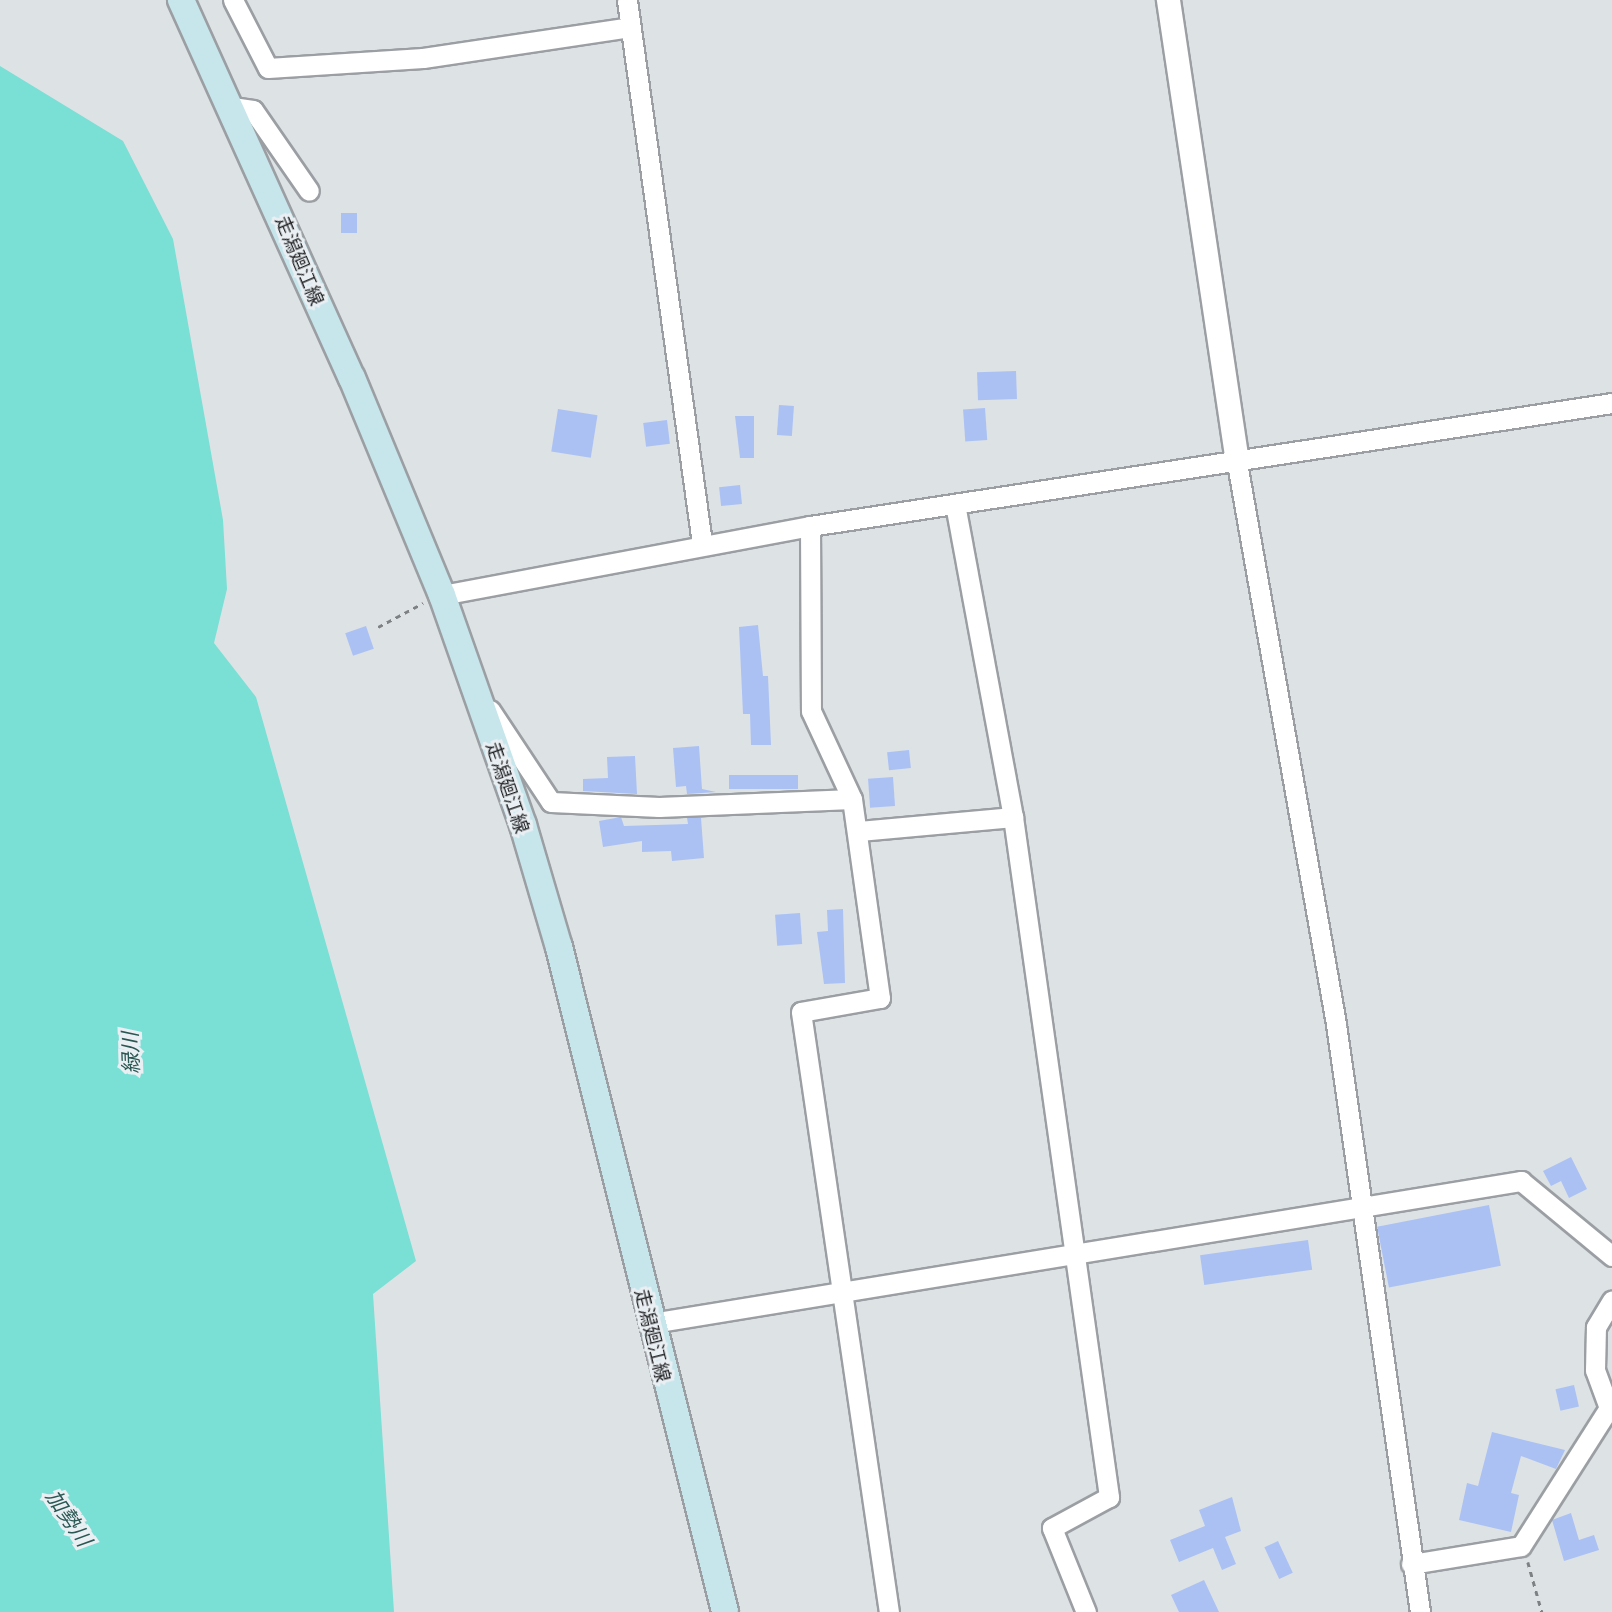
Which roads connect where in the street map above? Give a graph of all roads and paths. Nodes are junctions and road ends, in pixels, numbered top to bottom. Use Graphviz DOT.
graph roads {
  1 [pos="181,0"];
  2 [pos="233,0"];
  3 [pos="626,0"];
  4 [pos="1168,0"];
  5 [pos="630,27"];
  6 [pos="232,107"];
  7 [pos="309,191"];
  8 [pos="1612,403"];
  9 [pos="1237,463"];
  10 [pos="955,504"];
  11 [pos="810,526"];
  12 [pos="702,543"];
  13 [pos="442,595"];
  14 [pos="379,627"];
  15 [pos="477,691"];
  16 [pos="852,799"];
  17 [pos="1013,817"];
  18 [pos="859,831"];
  19 [pos="1361,1205"];
  20 [pos="1073,1254"];
  21 [pos="1612,1256"];
  22 [pos="839,1290"];
  23 [pos="1612,1300"];
  24 [pos="652,1323"];
  25 [pos="1610,1408"];
  26 [pos="1521,1546"];
  27 [pos="1410,1564"];
  28 [pos="725,1612"];
  29 [pos="889,1612"];
  30 [pos="1086,1612"];
  31 [pos="1420,1612"];
  32 [pos="1542,1612"];
  1 -- 6 [label="main road, 走潟廻江線"];
  2 -- 5 [label="street"];
  3 -- 5 [label="street"];
  4 -- 9 [label="street"];
  5 -- 12 [label="street"];
  6 -- 7 [label="street"];
  6 -- 13 [label="main road, 走潟廻江線"];
  8 -- 9 [label="street"];
  9 -- 10 [label="street"];
  9 -- 19 [label="street"];
  10 -- 11 [label="street"];
  10 -- 17 [label="street"];
  11 -- 12 [label="street"];
  11 -- 16 [label="street"];
  12 -- 13 [label="street"];
  13 -- 14 [label="path"];
  13 -- 15 [label="main road, 走潟廻江線"];
  15 -- 16 [label="street"];
  15 -- 24 [label="main road, 走潟廻江線"];
  16 -- 18 [label="street"];
  17 -- 18 [label="street"];
  17 -- 20 [label="street"];
  18 -- 22 [label="street"];
  19 -- 20 [label="street"];
  19 -- 21 [label="street"];
  19 -- 27 [label="street"];
  20 -- 22 [label="street"];
  20 -- 30 [label="street"];
  22 -- 24 [label="street"];
  22 -- 29 [label="street"];
  23 -- 25 [label="street"];
  24 -- 28 [label="main road, 走潟廻江線"];
  25 -- 26 [label="street"];
  26 -- 27 [label="street"];
  26 -- 32 [label="path"];
  27 -- 31 [label="street"];
}
